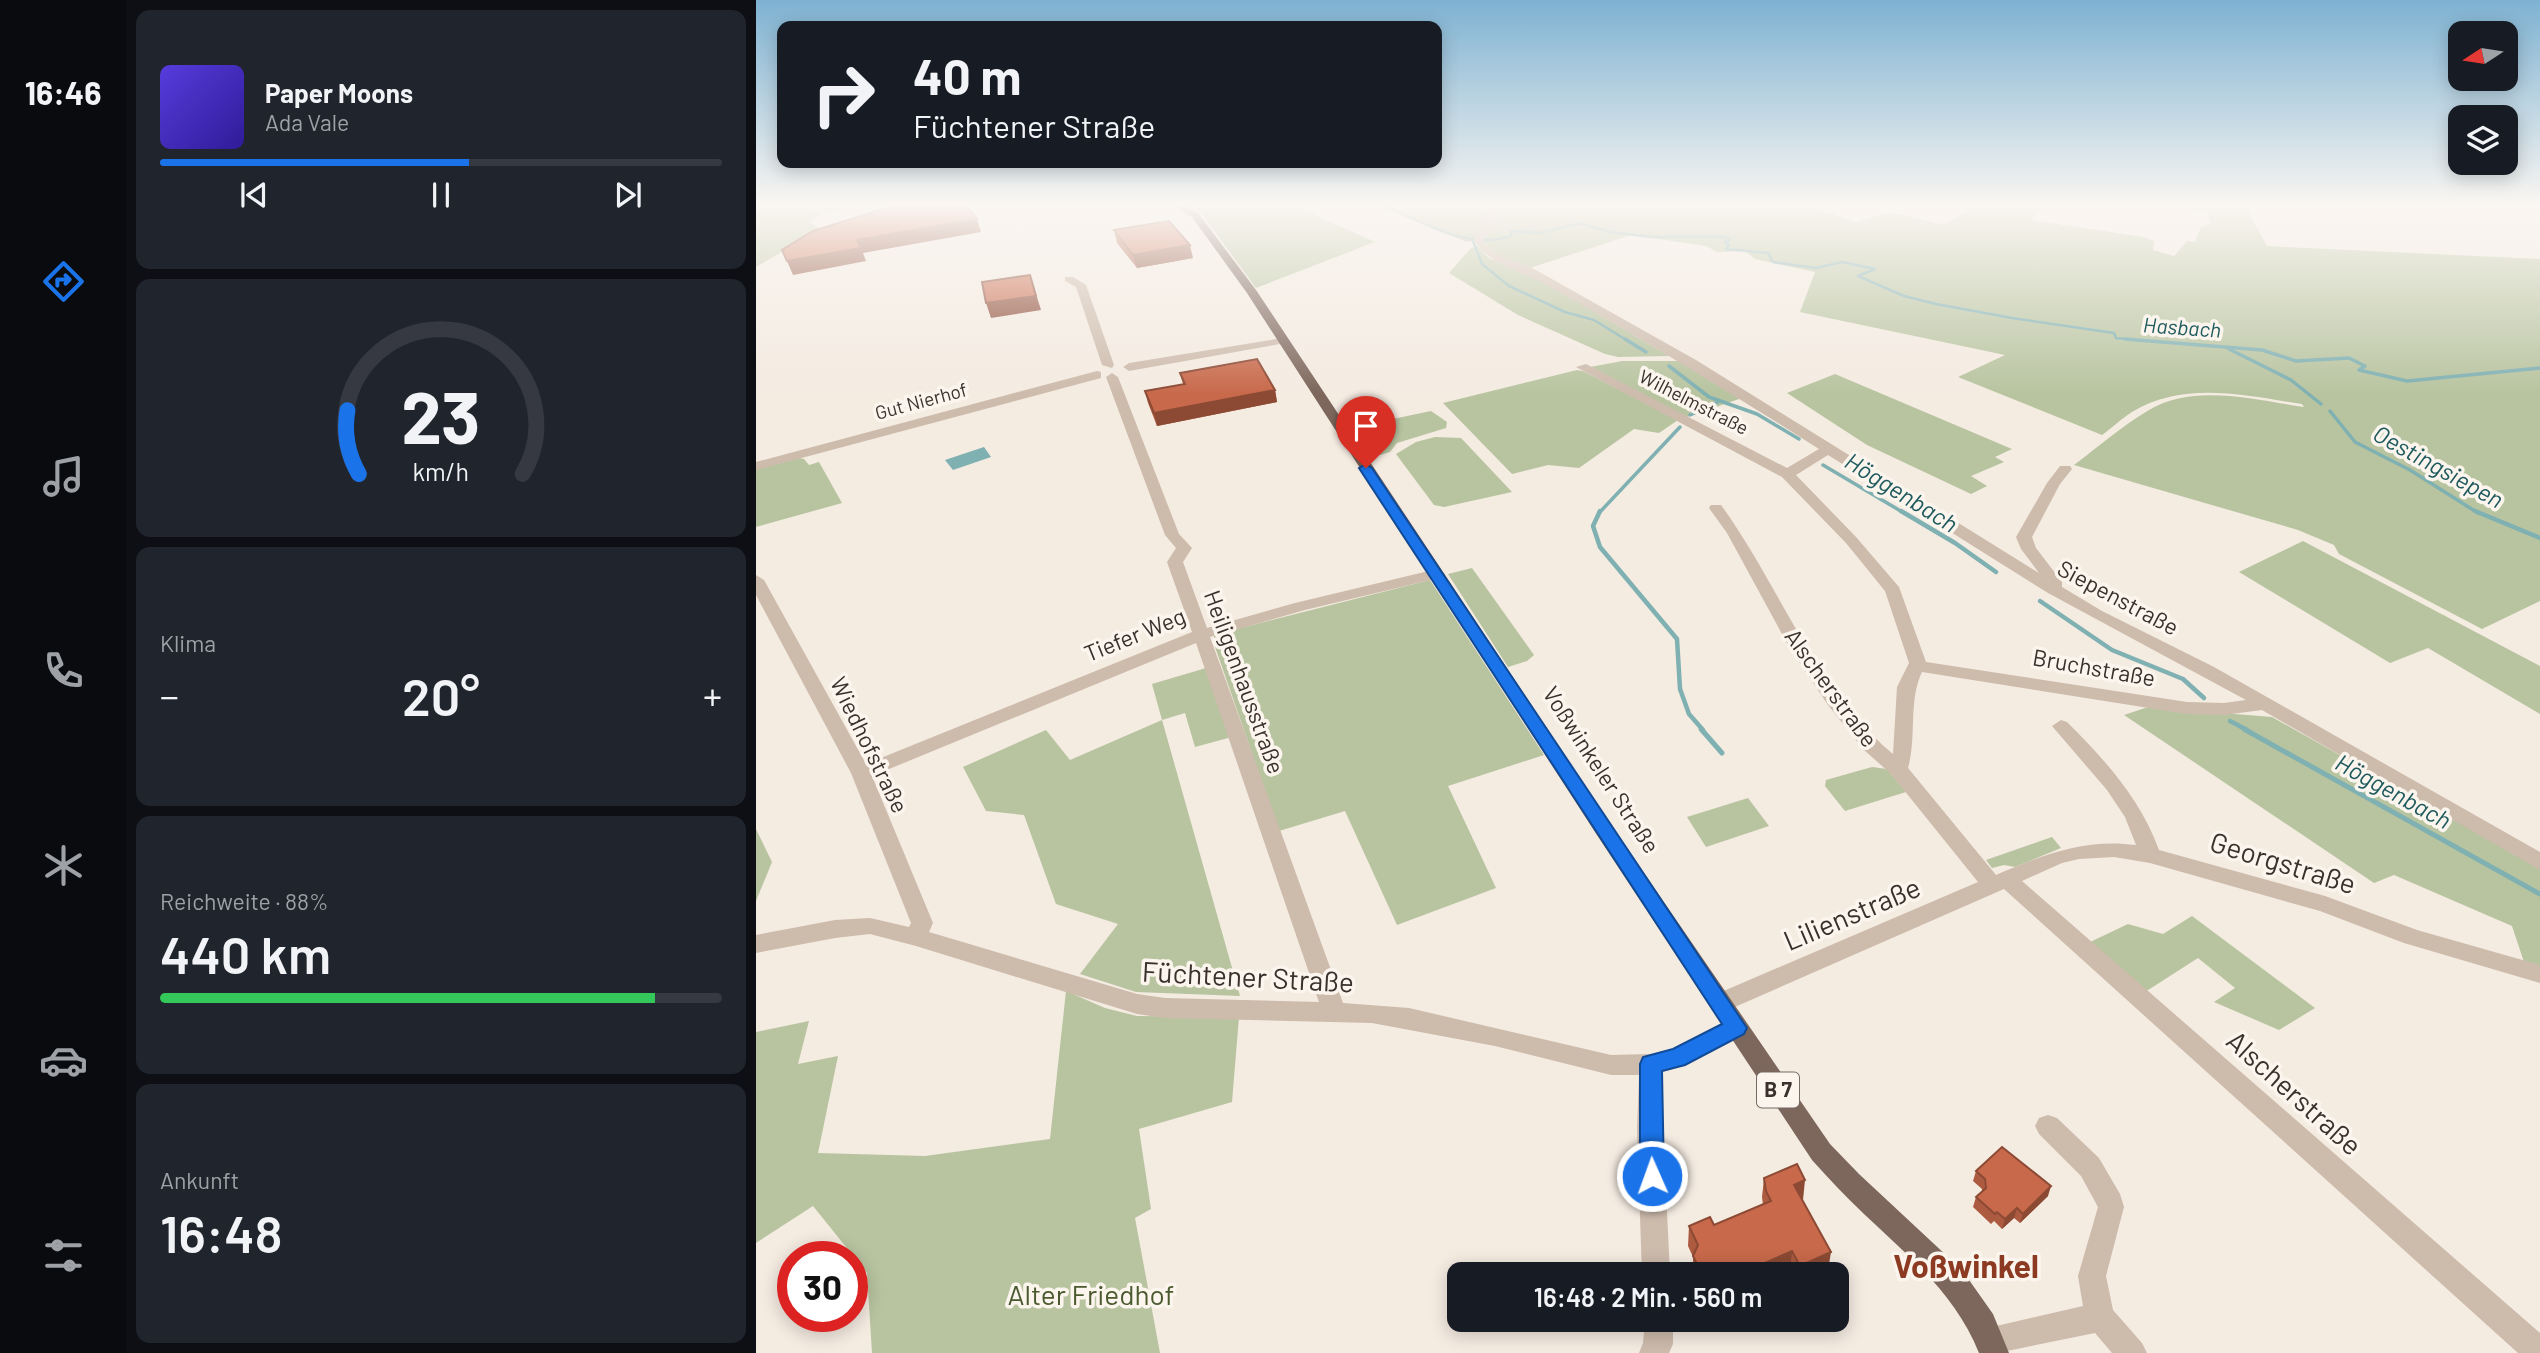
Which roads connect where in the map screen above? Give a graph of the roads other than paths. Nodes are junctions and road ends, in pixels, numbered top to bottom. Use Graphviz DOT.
graph roads {
  1 [pos="1234,267"];
  2 [pos="1520,267"];
  3 [pos="1069,279"];
  4 [pos="1271,323"];
  5 [pos="1282,341"];
  6 [pos="1252,346"];
  7 [pos="1581,367"];
  8 [pos="1106,372"];
  9 [pos="1829,449"];
  10 [pos="756,466"];
  11 [pos="2065,469"];
  12 [pos="1787,474"];
  13 [pos="1716,508"];
  14 [pos="1437,574"];
  15 [pos="756,580"];
  16 [pos="2054,590"];
  17 [pos="1200,635"];
  18 [pos="1918,666"];
  19 [pos="2262,704"];
  20 [pos="2061,726"];
  21 [pos="1898,769"];
  22 [pos="861,773"];
  23 [pos="2150,855"];
  24 [pos="2540,862"];
  25 [pos="2000,883"];
  26 [pos="916,937"];
  27 [pos="756,944"];
  28 [pos="2540,974"];
  29 [pos="1720,1003"];
  30 [pos="1332,1011"];
  31 [pos="1736,1028"];
  32 [pos="1651,1064"];
  33 [pos="2048,1126"];
  34 [pos="1656,1262"];
  35 [pos="2100,1317"];
  36 [pos="1659,1332"];
  37 [pos="1992,1346"];
  38 [pos="1654,1353"];
  39 [pos="2132,1353"];
  40 [pos="2540,1353"];
  1 -- 4 [label="main road, Voßwinkeler Straße / B 7"];
  2 -- 9 [label="street, Siepenstraße"];
  3 -- 8 [label="street"];
  4 -- 5 [label="main road, Voßwinkeler Straße / B 7"];
  4 -- 6 [label="street"];
  5 -- 6 [label="street"];
  5 -- 14 [label="main road, Voßwinkeler Straße / B 7"];
  6 -- 8 [label="street"];
  7 -- 12 [label="street, Wilhelmstraße"];
  8 -- 10 [label="street, Gut Nierhof"];
  8 -- 17 [label="street, Heiligenhausstraße"];
  9 -- 12 [label="street"];
  9 -- 16 [label="street, Siepenstraße"];
  11 -- 16 [label="street"];
  12 -- 18 [label="street, Wilhelmstraße"];
  13 -- 21 [label="street, Alscherstraße"];
  14 -- 17 [label="street, Tiefer Weg"];
  14 -- 29 [label="main road, Voßwinkeler Straße / B 7"];
  15 -- 22 [label="street, Wiedhofstraße"];
  16 -- 19 [label="street, Siepenstraße"];
  17 -- 22 [label="street, Tiefer Weg"];
  17 -- 30 [label="street, Heiligenhausstraße"];
  18 -- 19 [label="street, Bruchstraße"];
  18 -- 21 [label="street"];
  19 -- 24 [label="street, Siepenstraße"];
  20 -- 23 [label="street"];
  21 -- 25 [label="street, Alscherstraße"];
  22 -- 26 [label="street, Wiedhofstraße"];
  23 -- 25 [label="street, Georgstraße"];
  23 -- 28 [label="street, Georgstraße"];
  25 -- 29 [label="street, Lilienstraße"];
  25 -- 40 [label="street, Alscherstraße"];
  26 -- 27 [label="street, Füchtener Straße"];
  26 -- 30 [label="street, Füchtener Straße"];
  29 -- 31 [label="main road, Voßwinkeler Straße / B 7"];
  30 -- 32 [label="street, Füchtener Straße"];
  31 -- 32 [label="street, Füchtener Straße"];
  31 -- 37 [label="main road, Voßwinkeler Straße / B 7"];
  32 -- 34 [label="street"];
  33 -- 35 [label="street"];
  35 -- 37 [label="street"];
  35 -- 39 [label="street"];
  36 -- 38 [label="street"];
}
